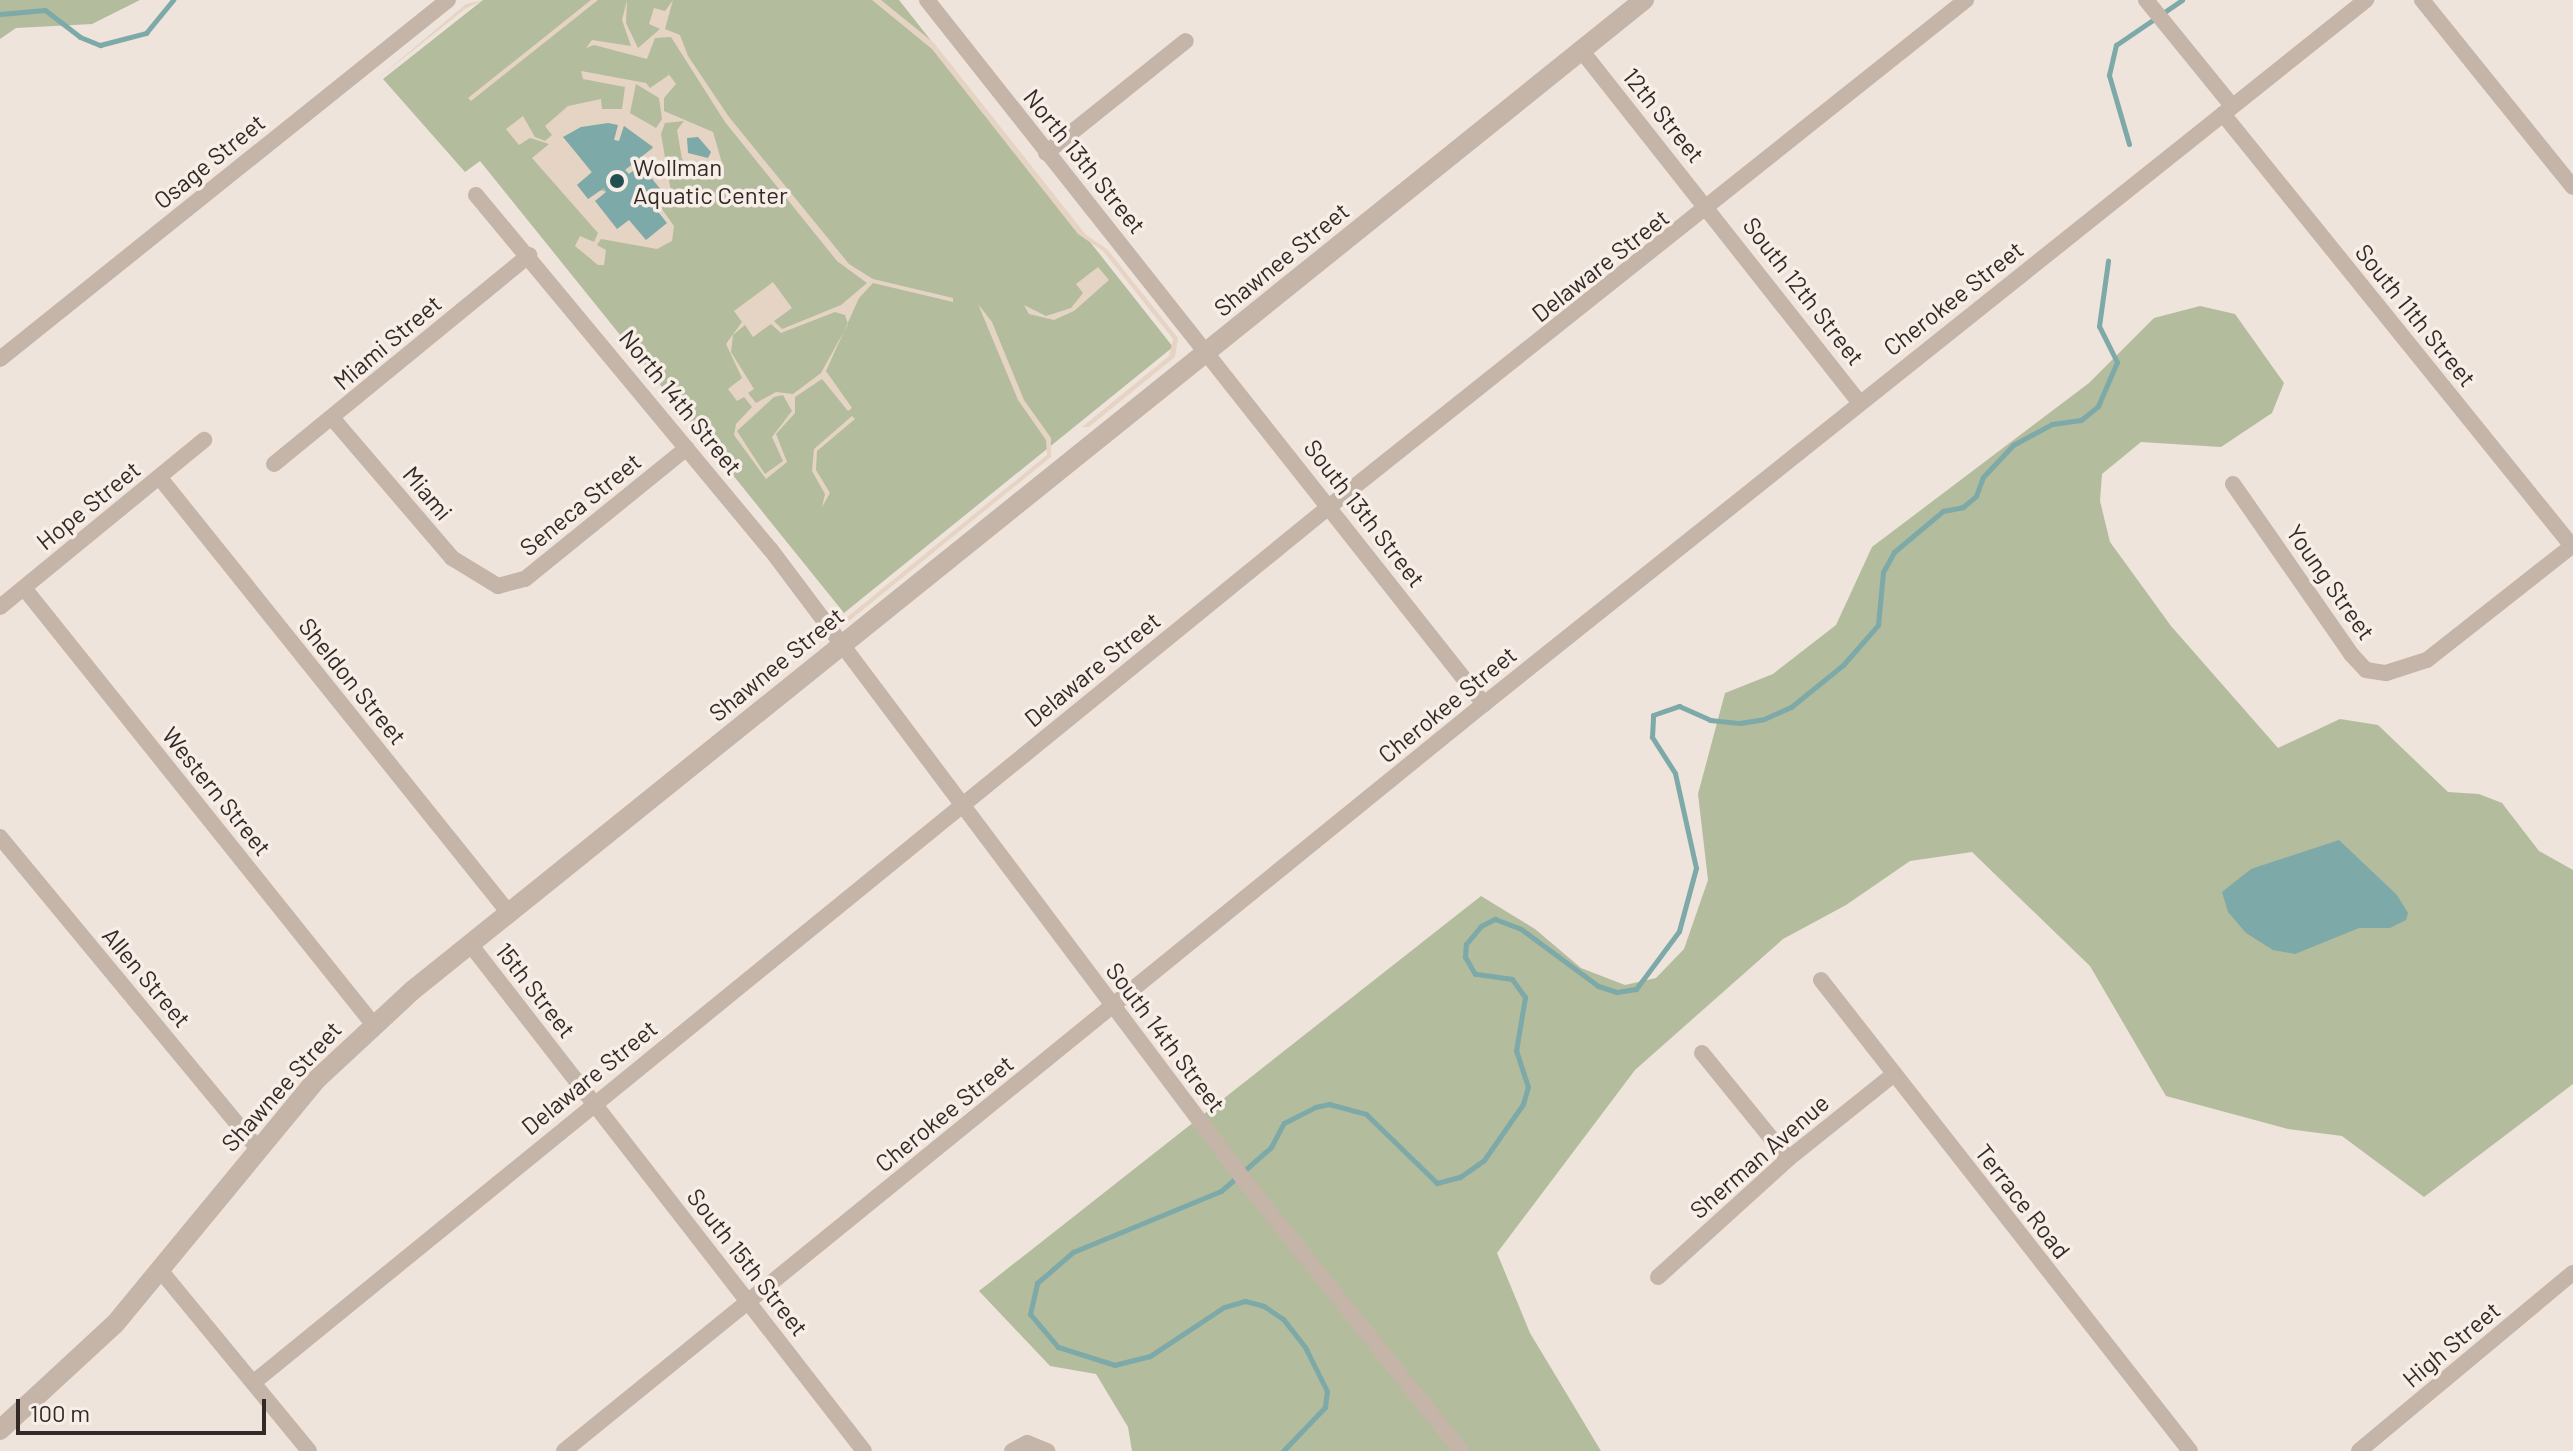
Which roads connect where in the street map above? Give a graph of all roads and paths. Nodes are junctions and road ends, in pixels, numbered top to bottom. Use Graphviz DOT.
graph roads {
  1 [pos="448,0"];
  2 [pos="927,0"];
  3 [pos="1644,0"];
  4 [pos="1966,0"];
  5 [pos="2366,0"];
  6 [pos="2422,0"];
  7 [pos="2147,2"];
  8 [pos="1186,41"];
  9 [pos="1581,50"];
  10 [pos="2228,110"];
  11 [pos="1046,153"];
  12 [pos="2573,187"];
  13 [pos="476,195"];
  14 [pos="1709,209"];
  15 [pos="529,255"];
  16 [pos="1208,351"];
  17 [pos="0,359"];
  18 [pos="1860,403"];
  19 [pos="333,419"];
  20 [pos="204,440"];
  21 [pos="687,448"];
  22 [pos="274,464"];
  23 [pos="160,478"];
  24 [pos="2233,484"];
  25 [pos="1330,506"];
  26 [pos="2573,546"];
  27 [pos="498,586"];
  28 [pos="24,588"];
  29 [pos="0,607"];
  30 [pos="839,647"];
  31 [pos="1484,704"];
  32 [pos="959,807"];
  33 [pos="0,837"];
  34 [pos="509,913"];
  35 [pos="470,944"];
  36 [pos="1821,980"];
  37 [pos="1112,1006"];
  38 [pos="373,1024"];
  39 [pos="1702,1053"];
  40 [pos="1893,1075"];
  41 [pos="593,1104"];
  42 [pos="257,1148"];
  43 [pos="1788,1159"];
  44 [pos="160,1270"];
  45 [pos="2573,1273"];
  46 [pos="1658,1277"];
  47 [pos="750,1304"];
  48 [pos="254,1382"];
  49 [pos="0,1430"];
  50 [pos="309,1451"];
  51 [pos="564,1451"];
  52 [pos="864,1451"];
  53 [pos="1012,1451"];
  54 [pos="1047,1451"];
  55 [pos="1461,1451"];
  56 [pos="2190,1451"];
  57 [pos="2359,1451"];
  1 -- 17 [label="street, Osage Street"];
  2 -- 11 [label="street, North 13th Street"];
  3 -- 9 [label="street, Shawnee Street"];
  4 -- 14 [label="street, Delaware Street"];
  5 -- 10 [label="street, Cherokee Street"];
  6 -- 12 [label="street"];
  7 -- 10 [label="street, South 11th Street"];
  8 -- 11 [label="street"];
  9 -- 14 [label="street, 12th Street"];
  9 -- 16 [label="street, Shawnee Street"];
  10 -- 18 [label="street, Cherokee Street"];
  10 -- 26 [label="street, South 11th Street"];
  11 -- 16 [label="street, North 13th Street"];
  13 -- 15 [label="street, North 14th Street"];
  14 -- 18 [label="street, South 12th Street"];
  14 -- 25 [label="street, Delaware Street"];
  15 -- 19 [label="street, Miami Street"];
  15 -- 21 [label="street, North 14th Street"];
  16 -- 25 [label="street, South 13th Street"];
  16 -- 30 [label="street, Shawnee Street"];
  18 -- 31 [label="street, Cherokee Street"];
  19 -- 22 [label="street, Miami Street"];
  19 -- 27 [label="street, Miami"];
  20 -- 23 [label="street, Hope Street"];
  21 -- 27 [label="street, Seneca Street"];
  21 -- 30 [label="street, North 14th Street"];
  23 -- 28 [label="street, Hope Street"];
  23 -- 34 [label="street, Sheldon Street"];
  24 -- 26 [label="street, Young Street"];
  25 -- 31 [label="street, South 13th Street"];
  25 -- 32 [label="street, Delaware Street"];
  28 -- 29 [label="street, Hope Street"];
  28 -- 38 [label="street, Western Street"];
  30 -- 32 [label="street, South 14th Street"];
  30 -- 34 [label="street, Shawnee Street"];
  31 -- 37 [label="street, Cherokee Street"];
  32 -- 37 [label="street, South 14th Street"];
  32 -- 41 [label="street, Delaware Street"];
  33 -- 42 [label="street, Allen Street"];
  34 -- 35 [label="street, Shawnee Street"];
  35 -- 38 [label="street, Shawnee Street"];
  35 -- 41 [label="street, 15th Street"];
  36 -- 40 [label="street, Terrace Road"];
  37 -- 47 [label="street, Cherokee Street"];
  37 -- 55 [label="street, South 14th Street"];
  38 -- 42 [label="street, Shawnee Street"];
  39 -- 43 [label="street"];
  40 -- 43 [label="street, Sherman Avenue"];
  40 -- 56 [label="street, Terrace Road"];
  41 -- 47 [label="street, South 15th Street"];
  41 -- 48 [label="street, Delaware Street"];
  42 -- 44 [label="street, Shawnee Street"];
  43 -- 46 [label="street, Sherman Avenue"];
  44 -- 48 [label="street"];
  44 -- 49 [label="street, Shawnee Street"];
  45 -- 57 [label="street, High Street"];
  47 -- 51 [label="street, Cherokee Street"];
  47 -- 52 [label="street, South 15th Street"];
  48 -- 50 [label="street"];
  53 -- 54 [label="street"];
}
